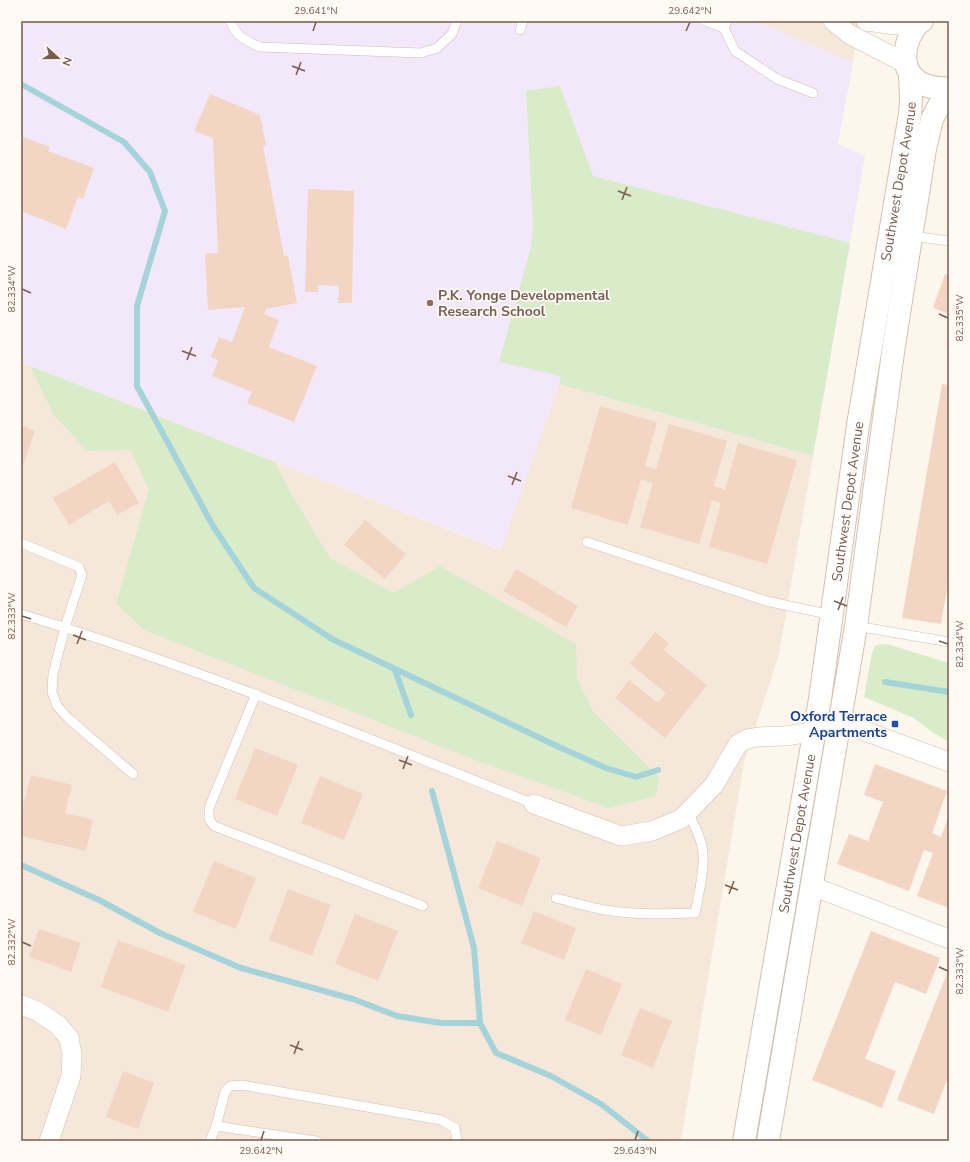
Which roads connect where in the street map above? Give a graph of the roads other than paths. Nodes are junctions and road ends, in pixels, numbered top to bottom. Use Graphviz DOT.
graph roads {
  1 [pos="230,21"];
  2 [pos="456,21"];
  3 [pos="705,21"];
  4 [pos="833,21"];
  5 [pos="866,21"];
  6 [pos="921,22"];
  7 [pos="725,25"];
  8 [pos="908,69"];
  9 [pos="949,88"];
  10 [pos="813,92"];
  11 [pos="901,234"];
  12 [pos="949,241"];
  13 [pos="587,542"];
  14 [pos="21,544"];
  15 [pos="21,614"];
  16 [pos="832,615"];
  17 [pos="856,626"];
  18 [pos="65,627"];
  19 [pos="949,642"];
  20 [pos="256,694"];
  21 [pos="838,728"];
  22 [pos="814,732"];
  23 [pos="949,762"];
  24 [pos="133,774"];
  25 [pos="534,804"];
  26 [pos="688,812"];
  27 [pos="812,886"];
  28 [pos="556,898"];
  29 [pos="423,906"];
  30 [pos="949,939"];
  31 [pos="21,1005"];
  32 [pos="748,1119"];
  33 [pos="216,1126"];
  34 [pos="770,1132"];
  35 [pos="49,1141"];
  36 [pos="210,1141"];
  37 [pos="316,1141"];
  38 [pos="457,1141"];
  39 [pos="744,1141"];
  1 -- 2 [label="lane"];
  3 -- 7 [label="lane"];
  4 -- 8 [label="street"];
  5 -- 6 [label="street"];
  6 -- 8 [label="street, Southwest Depot Avenue"];
  7 -- 10 [label="lane"];
  8 -- 9 [label="street"];
  8 -- 11 [label="street, Southwest Depot Avenue"];
  9 -- 11 [label="street"];
  11 -- 12 [label="lane"];
  11 -- 16 [label="street, Southwest Depot Avenue"];
  11 -- 17 [label="street"];
  13 -- 16 [label="lane"];
  14 -- 18 [label="lane"];
  15 -- 18 [label="lane"];
  16 -- 22 [label="street, Southwest Depot Avenue"];
  17 -- 19 [label="lane"];
  17 -- 21 [label="street"];
  18 -- 20 [label="lane"];
  18 -- 24 [label="lane"];
  20 -- 25 [label="lane"];
  20 -- 29 [label="lane"];
  21 -- 22 [label="street"];
  21 -- 23 [label="street"];
  21 -- 27 [label="street"];
  22 -- 26 [label="street"];
  22 -- 32 [label="street, Southwest Depot Avenue"];
  25 -- 26 [label="street"];
  26 -- 28 [label="lane"];
  27 -- 30 [label="street"];
  27 -- 34 [label="street"];
  31 -- 35 [label="street"];
  32 -- 34 [label="street"];
  32 -- 39 [label="street, Southwest Depot Avenue"];
  33 -- 36 [label="lane"];
  33 -- 37 [label="lane"];
  33 -- 38 [label="lane"];
}
